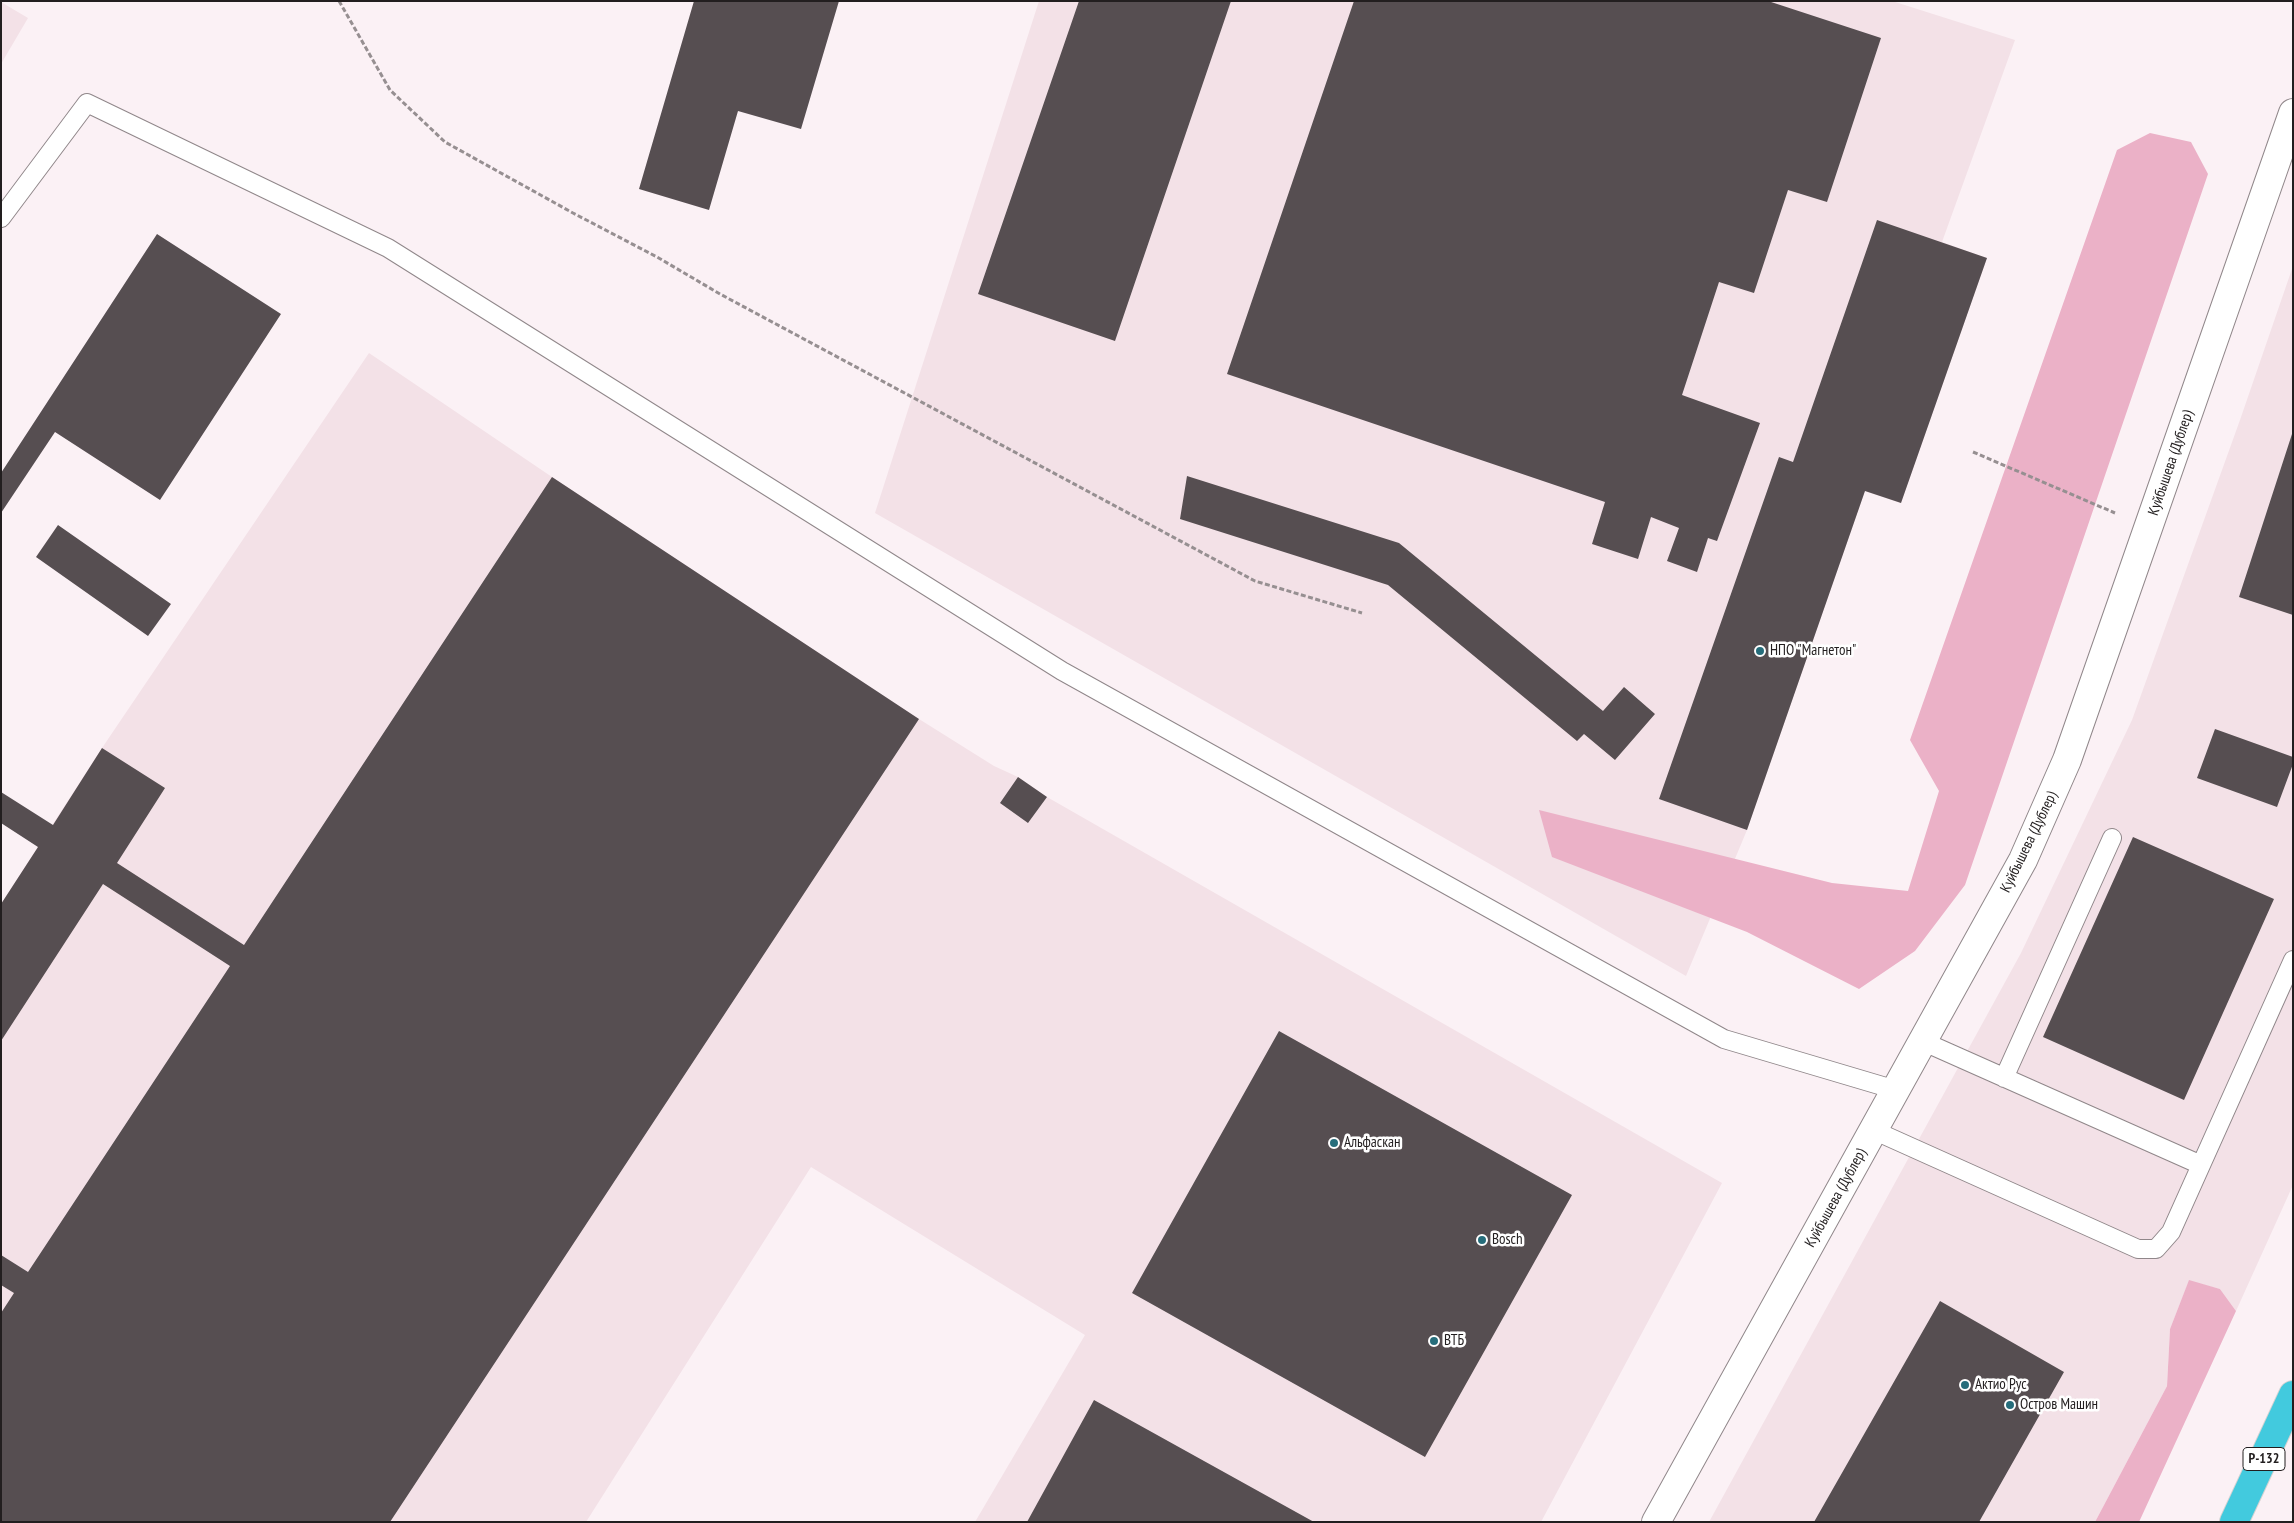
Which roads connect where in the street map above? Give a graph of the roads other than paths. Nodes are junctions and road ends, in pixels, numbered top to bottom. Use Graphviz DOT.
graph roads {
  1 [pos="2293,113"];
  2 [pos="1,218"];
  3 [pos="2112,838"];
  4 [pos="2293,960"];
  5 [pos="1922,1041"];
  6 [pos="2004,1078"];
  7 [pos="1896,1090"];
  8 [pos="1873,1130"];
  9 [pos="2201,1166"];
  10 [pos="2293,1395"];
  11 [pos="1656,1522"];
  12 [pos="2234,1522"];
  1 -- 5 [label="street, Куйбышева (Дублер)"];
  2 -- 7 [label="lane"];
  3 -- 6 [label="lane"];
  4 -- 9 [label="lane"];
  5 -- 6 [label="lane"];
  5 -- 7 [label="street, Куйбышева (Дублер)"];
  6 -- 9 [label="lane"];
  7 -- 8 [label="street, Куйбышева (Дублер)"];
  8 -- 9 [label="lane"];
  8 -- 11 [label="street, Куйбышева (Дублер)"];
  10 -- 12 [label="highway, Р-132"];
}
